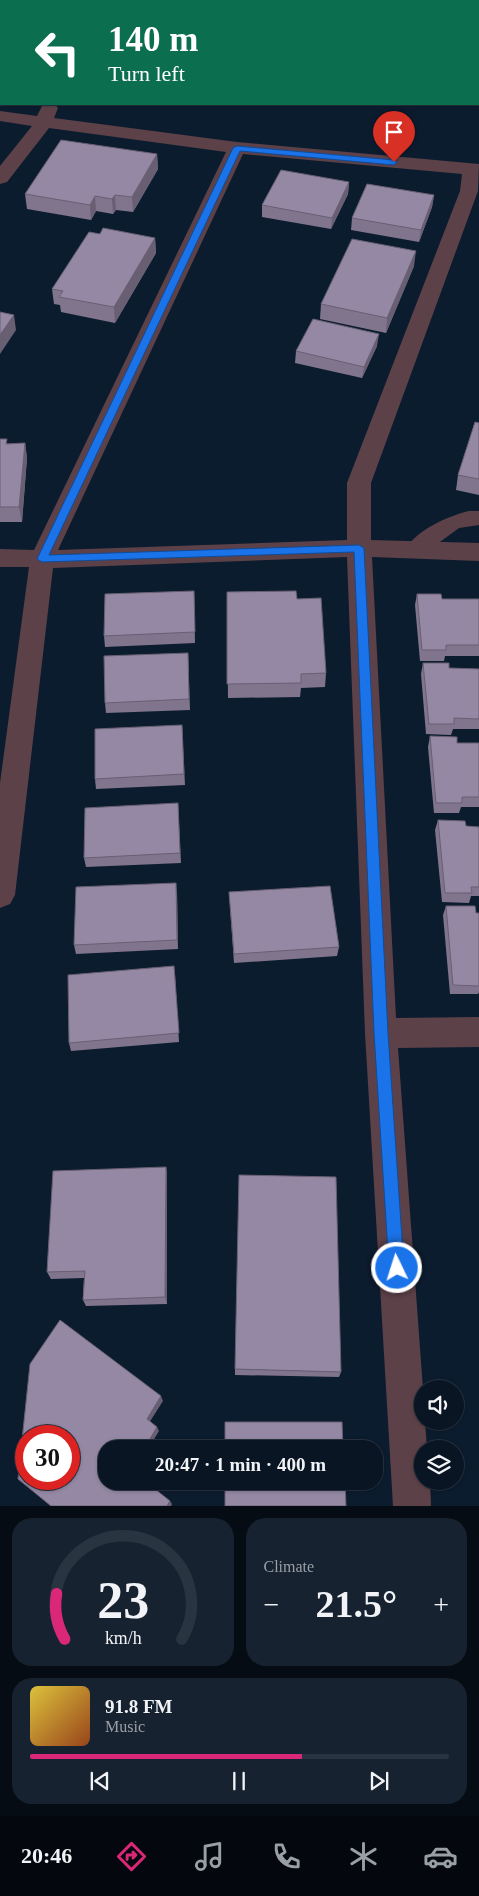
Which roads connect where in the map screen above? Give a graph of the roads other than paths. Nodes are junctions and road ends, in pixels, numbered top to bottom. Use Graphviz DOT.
graph roads {
  1 [pos="50,105"];
  2 [pos="0,116"];
  3 [pos="44,122"];
  4 [pos="237,148"];
  5 [pos="0,178"];
  6 [pos="475,180"];
  7 [pos="479,518"];
  8 [pos="359,548"];
  9 [pos="415,550"];
  10 [pos="479,552"];
  11 [pos="0,558"];
  12 [pos="42,559"];
  13 [pos="0,895"];
  14 [pos="479,1032"];
  15 [pos="381,1033"];
  16 [pos="420,1505"];
  1 -- 3 [label="street"];
  2 -- 3 [label="street"];
  3 -- 4 [label="street"];
  3 -- 5 [label="street"];
  4 -- 6 [label="street"];
  4 -- 12 [label="street"];
  6 -- 8 [label="street"];
  7 -- 9 [label="lane"];
  8 -- 9 [label="street"];
  8 -- 12 [label="street"];
  8 -- 15 [label="street"];
  9 -- 10 [label="street"];
  11 -- 12 [label="street"];
  12 -- 13 [label="street"];
  14 -- 15 [label="street"];
  15 -- 16 [label="street"];
}
